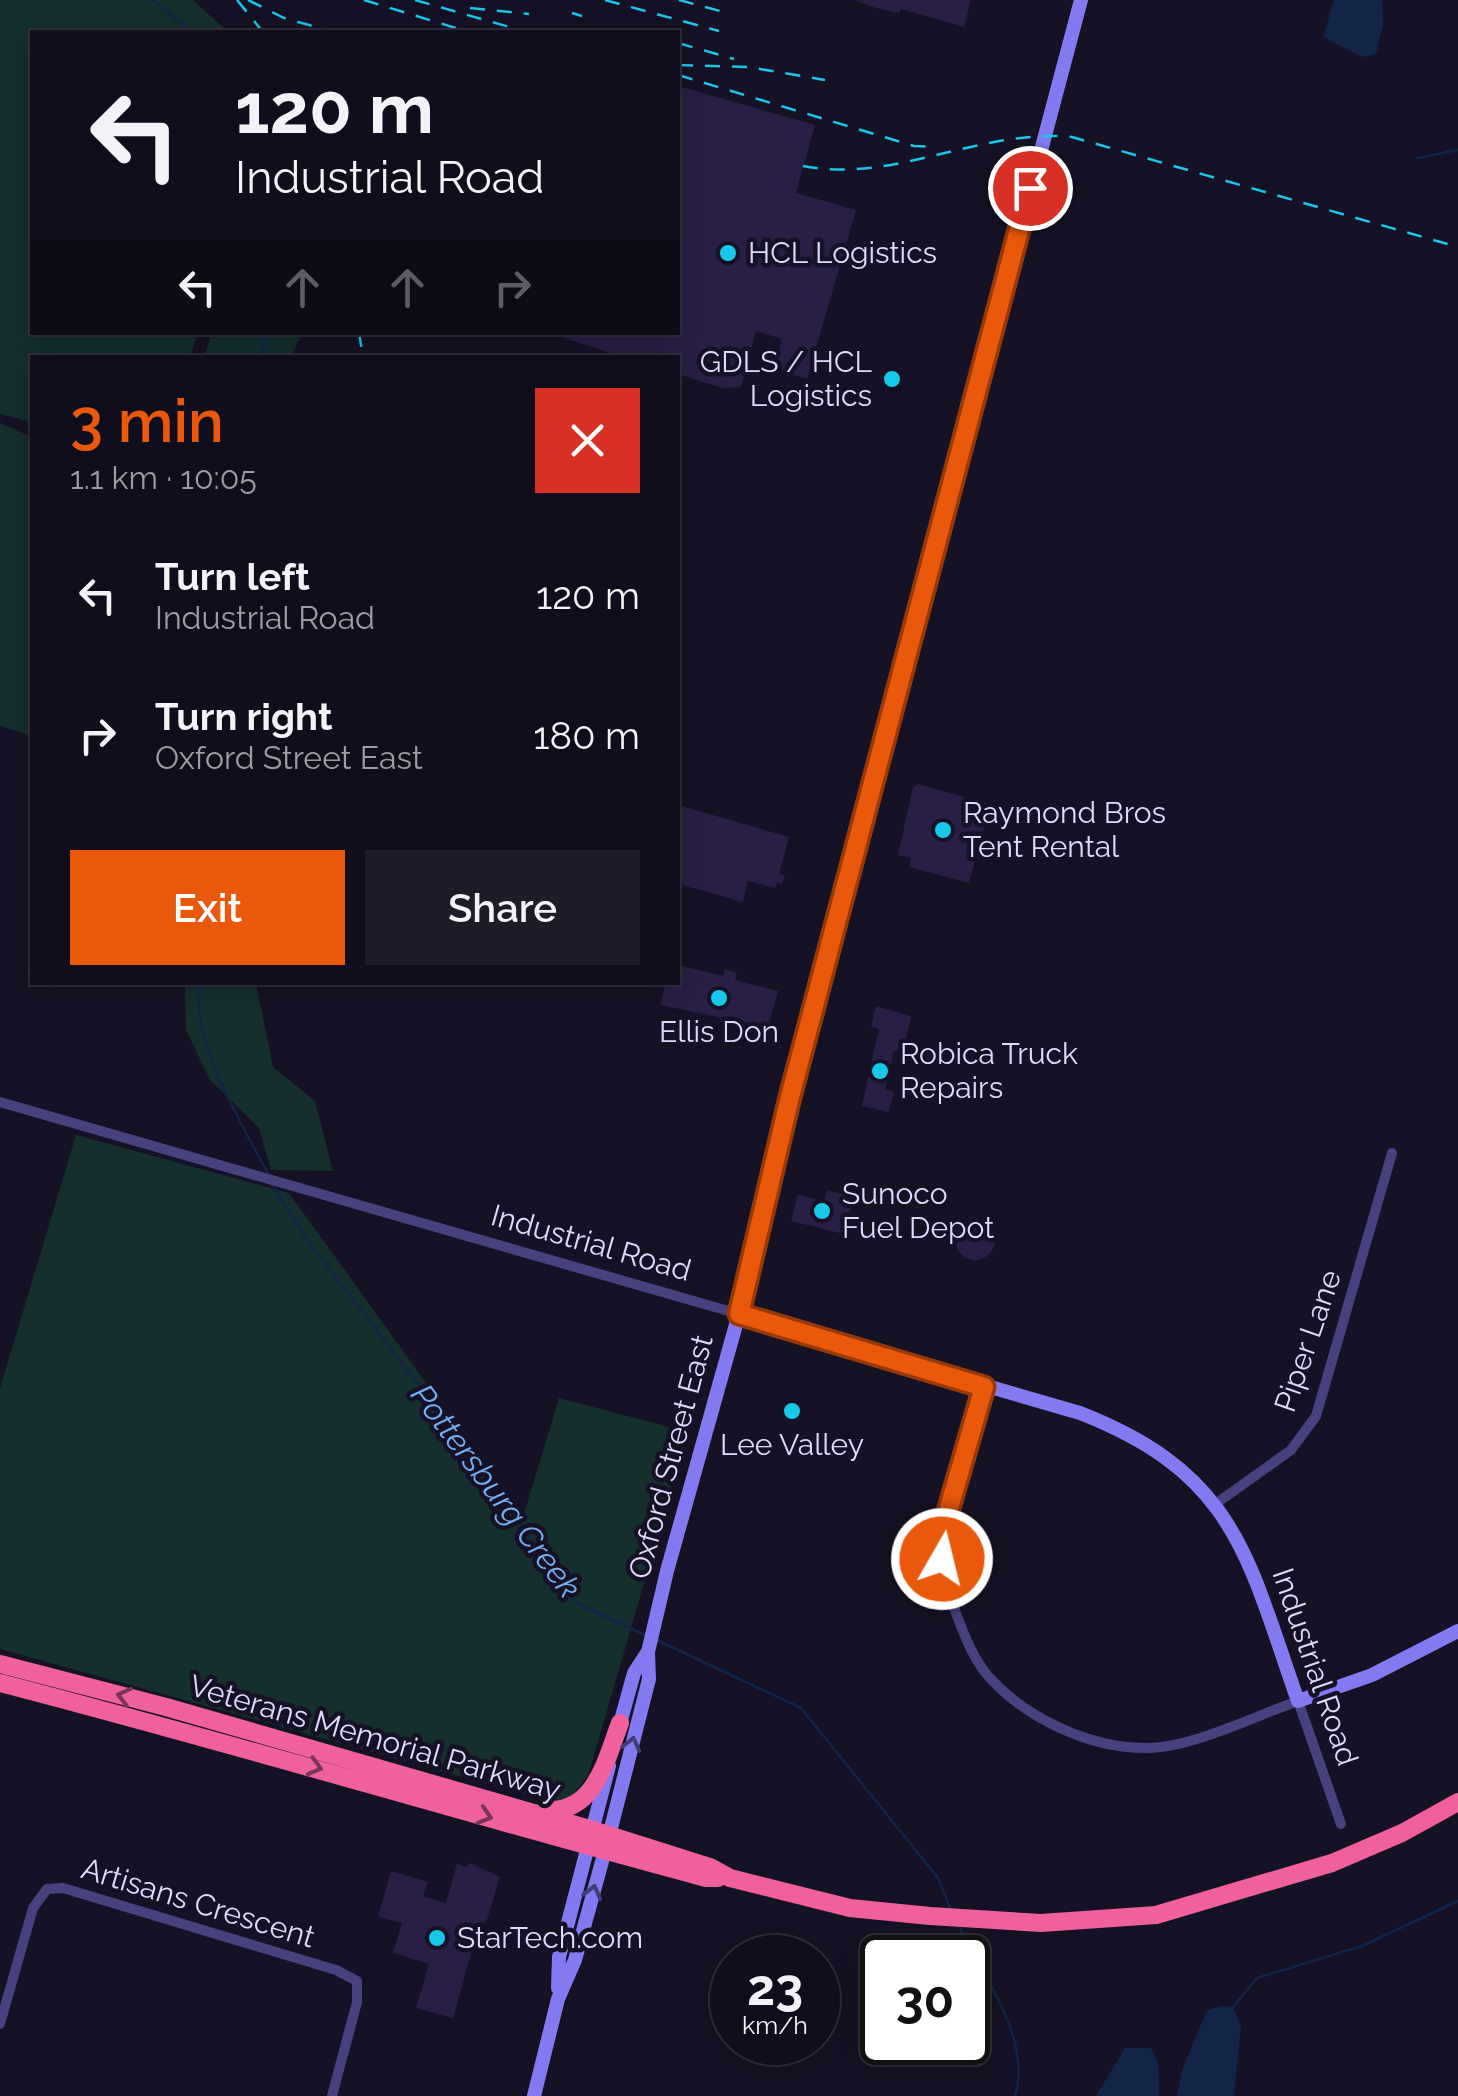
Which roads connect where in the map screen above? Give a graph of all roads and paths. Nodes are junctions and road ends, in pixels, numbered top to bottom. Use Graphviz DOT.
graph roads {
  1 [pos="1081,0"];
  2 [pos="0,1102"];
  3 [pos="1392,1154"];
  4 [pos="739,1314"];
  5 [pos="984,1387"];
  6 [pos="1214,1505"];
  7 [pos="1458,1632"];
  8 [pos="648,1652"];
  9 [pos="0,1664"];
  10 [pos="0,1683"];
  11 [pos="1298,1701"];
  12 [pos="620,1723"];
  13 [pos="1458,1802"];
  14 [pos="521,1809"];
  15 [pos="1341,1824"];
  16 [pos="598,1841"];
  17 [pos="0,2024"];
  18 [pos="332,2096"];
  19 [pos="534,2096"];
  1 -- 4 [label="main road, Oxford Street East"];
  2 -- 4 [label="street, Industrial Road"];
  3 -- 6 [label="street, Piper Lane"];
  4 -- 5 [label="main road, Industrial Road"];
  4 -- 8 [label="main road, Oxford Street East"];
  5 -- 6 [label="main road, Industrial Road"];
  5 -- 11 [label="street"];
  6 -- 11 [label="main road, Industrial Road"];
  7 -- 11 [label="main road"];
  8 -- 12 [label="main road, Oxford Street East"];
  16 -- 8 [label="main road, Oxford Street East, one-way"];
  14 -- 9 [label="highway, Veterans Memorial Parkway, one-way"];
  10 -- 16 [label="highway, Veterans Memorial Parkway, one-way"];
  11 -- 15 [label="street, Industrial Road"];
  12 -- 14 [label="highway"];
  12 -- 16 [label="main road, Oxford Street East"];
  13 -- 16 [label="highway, Veterans Memorial Parkway"];
  14 -- 16 [label="highway, Veterans Memorial Parkway"];
  16 -- 19 [label="main road, Oxford Street East"];
  17 -- 18 [label="street, Artisans Crescent"];
}
